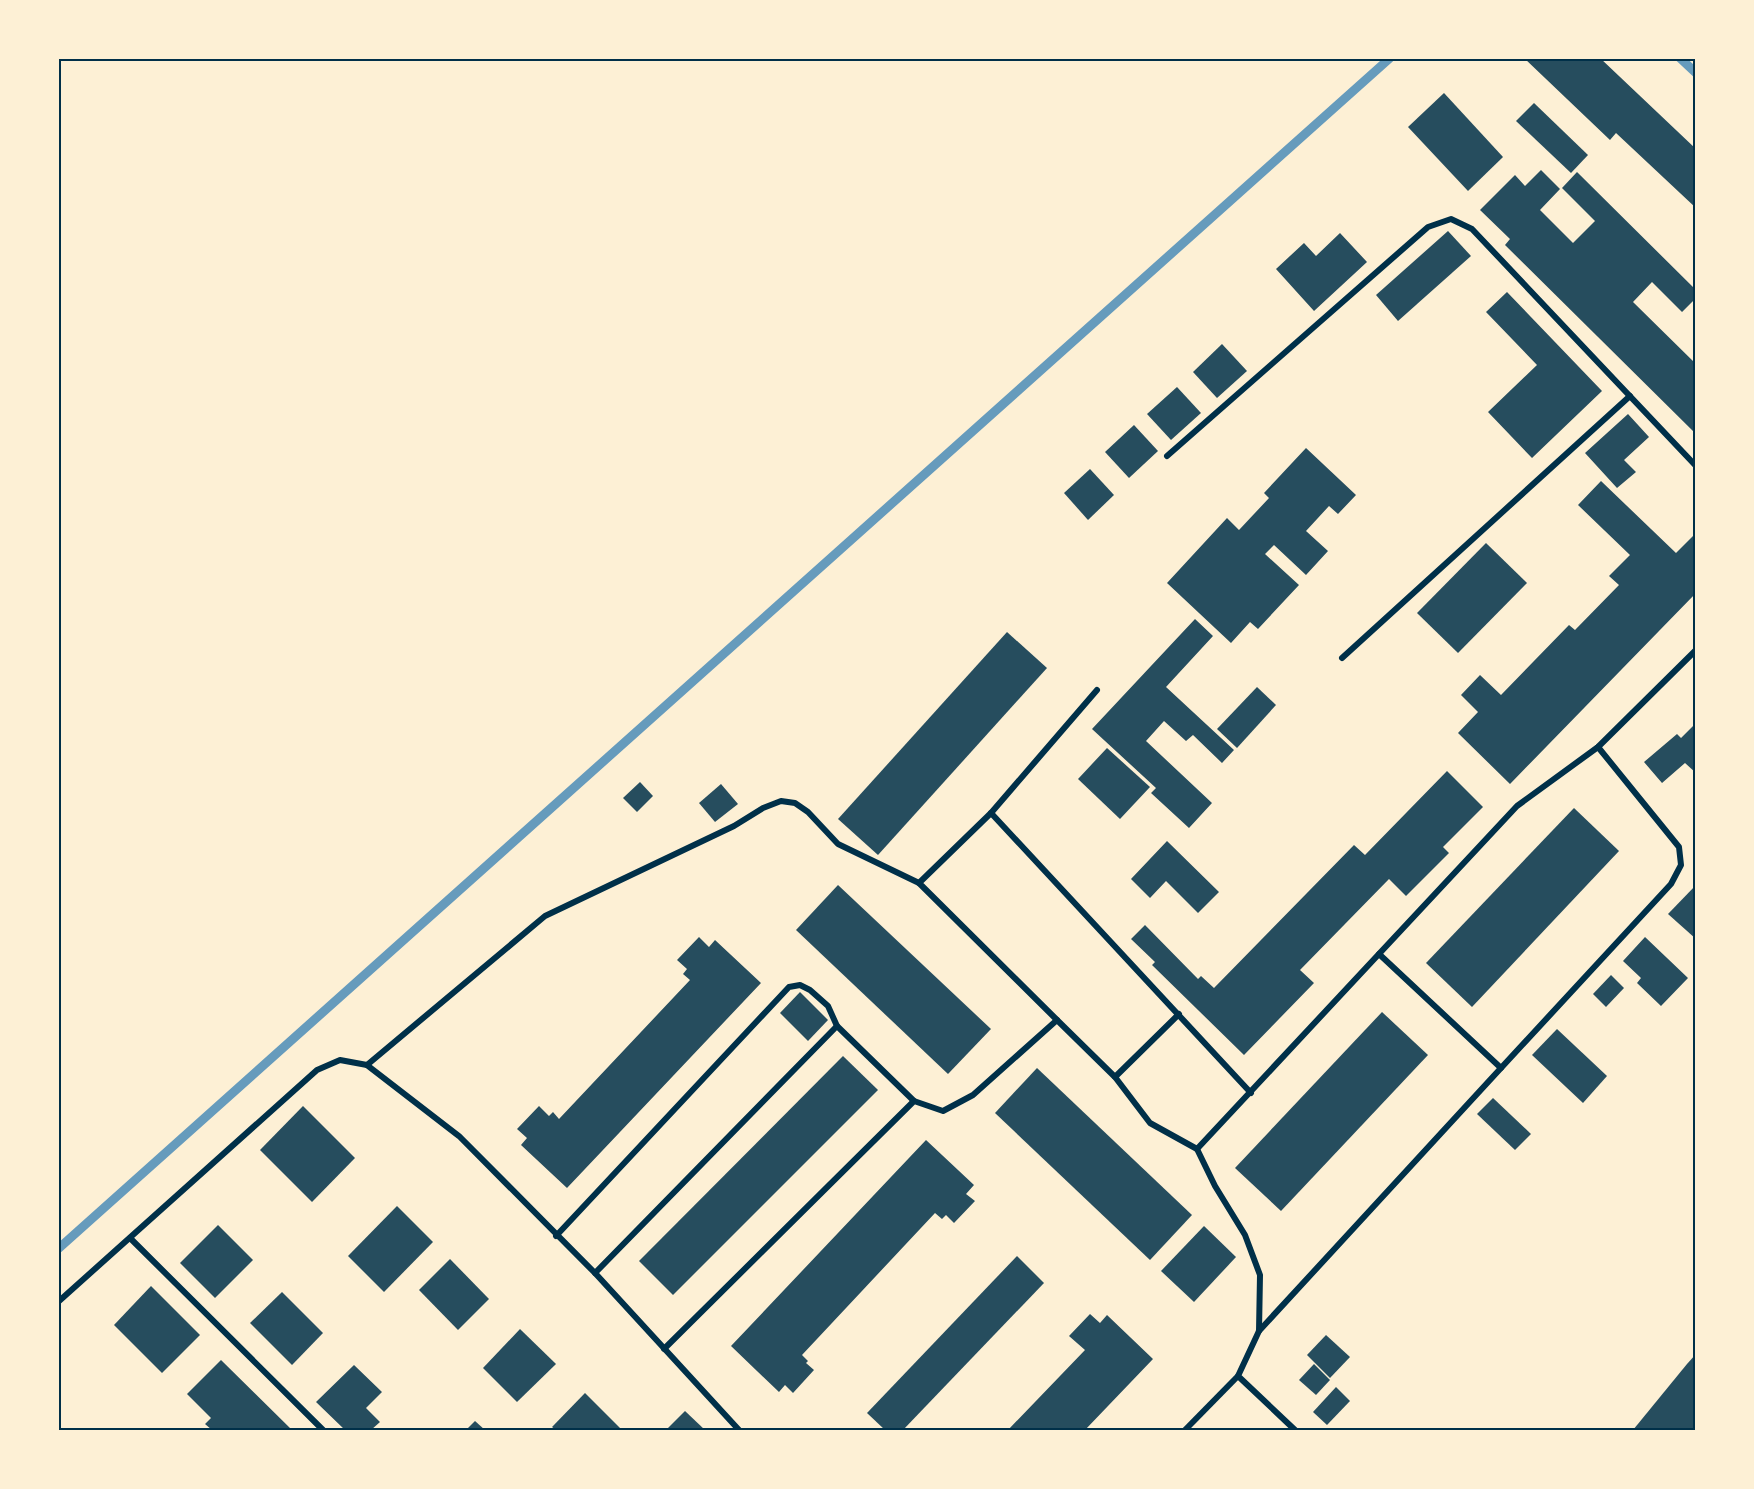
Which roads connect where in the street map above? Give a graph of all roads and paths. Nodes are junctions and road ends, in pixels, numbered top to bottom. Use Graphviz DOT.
graph roads {
  1 [pos="1630,396"];
  2 [pos="1167,456"];
  3 [pos="1695,465"];
  4 [pos="1695,650"];
  5 [pos="1342,658"];
  6 [pos="1097,690"];
  7 [pos="1598,747"];
  8 [pos="991,813"];
  9 [pos="919,883"];
  10 [pos="1379,954"];
  11 [pos="1179,1014"];
  12 [pos="1057,1020"];
  13 [pos="837,1026"];
  14 [pos="367,1065"];
  15 [pos="1501,1068"];
  16 [pos="1115,1077"];
  17 [pos="1251,1093"];
  18 [pos="914,1101"];
  19 [pos="1197,1149"];
  20 [pos="556,1236"];
  21 [pos="130,1238"];
  22 [pos="595,1273"];
  23 [pos="58,1302"];
  24 [pos="1259,1331"];
  25 [pos="664,1348"];
  26 [pos="1238,1376"];
  27 [pos="323,1431"];
  28 [pos="740,1431"];
  29 [pos="1185,1431"];
  30 [pos="1295,1431"];
  1 -- 2 [label="street"];
  1 -- 3 [label="street"];
  1 -- 5 [label="street"];
  4 -- 7 [label="street"];
  6 -- 8 [label="street"];
  7 -- 10 [label="street"];
  7 -- 15 [label="street"];
  8 -- 9 [label="street"];
  8 -- 11 [label="street"];
  9 -- 12 [label="street"];
  9 -- 14 [label="street"];
  10 -- 15 [label="street"];
  10 -- 17 [label="street"];
  11 -- 16 [label="street"];
  11 -- 17 [label="street"];
  12 -- 16 [label="street"];
  12 -- 18 [label="street"];
  13 -- 18 [label="street"];
  13 -- 20 [label="street"];
  13 -- 22 [label="street"];
  14 -- 20 [label="street"];
  14 -- 21 [label="street"];
  15 -- 24 [label="street"];
  16 -- 19 [label="street"];
  17 -- 19 [label="street"];
  18 -- 25 [label="street"];
  19 -- 24 [label="street"];
  20 -- 22 [label="street"];
  21 -- 23 [label="street"];
  21 -- 27 [label="street"];
  22 -- 25 [label="street"];
  24 -- 26 [label="street"];
  25 -- 28 [label="street"];
  26 -- 29 [label="street"];
  26 -- 30 [label="street"];
}
